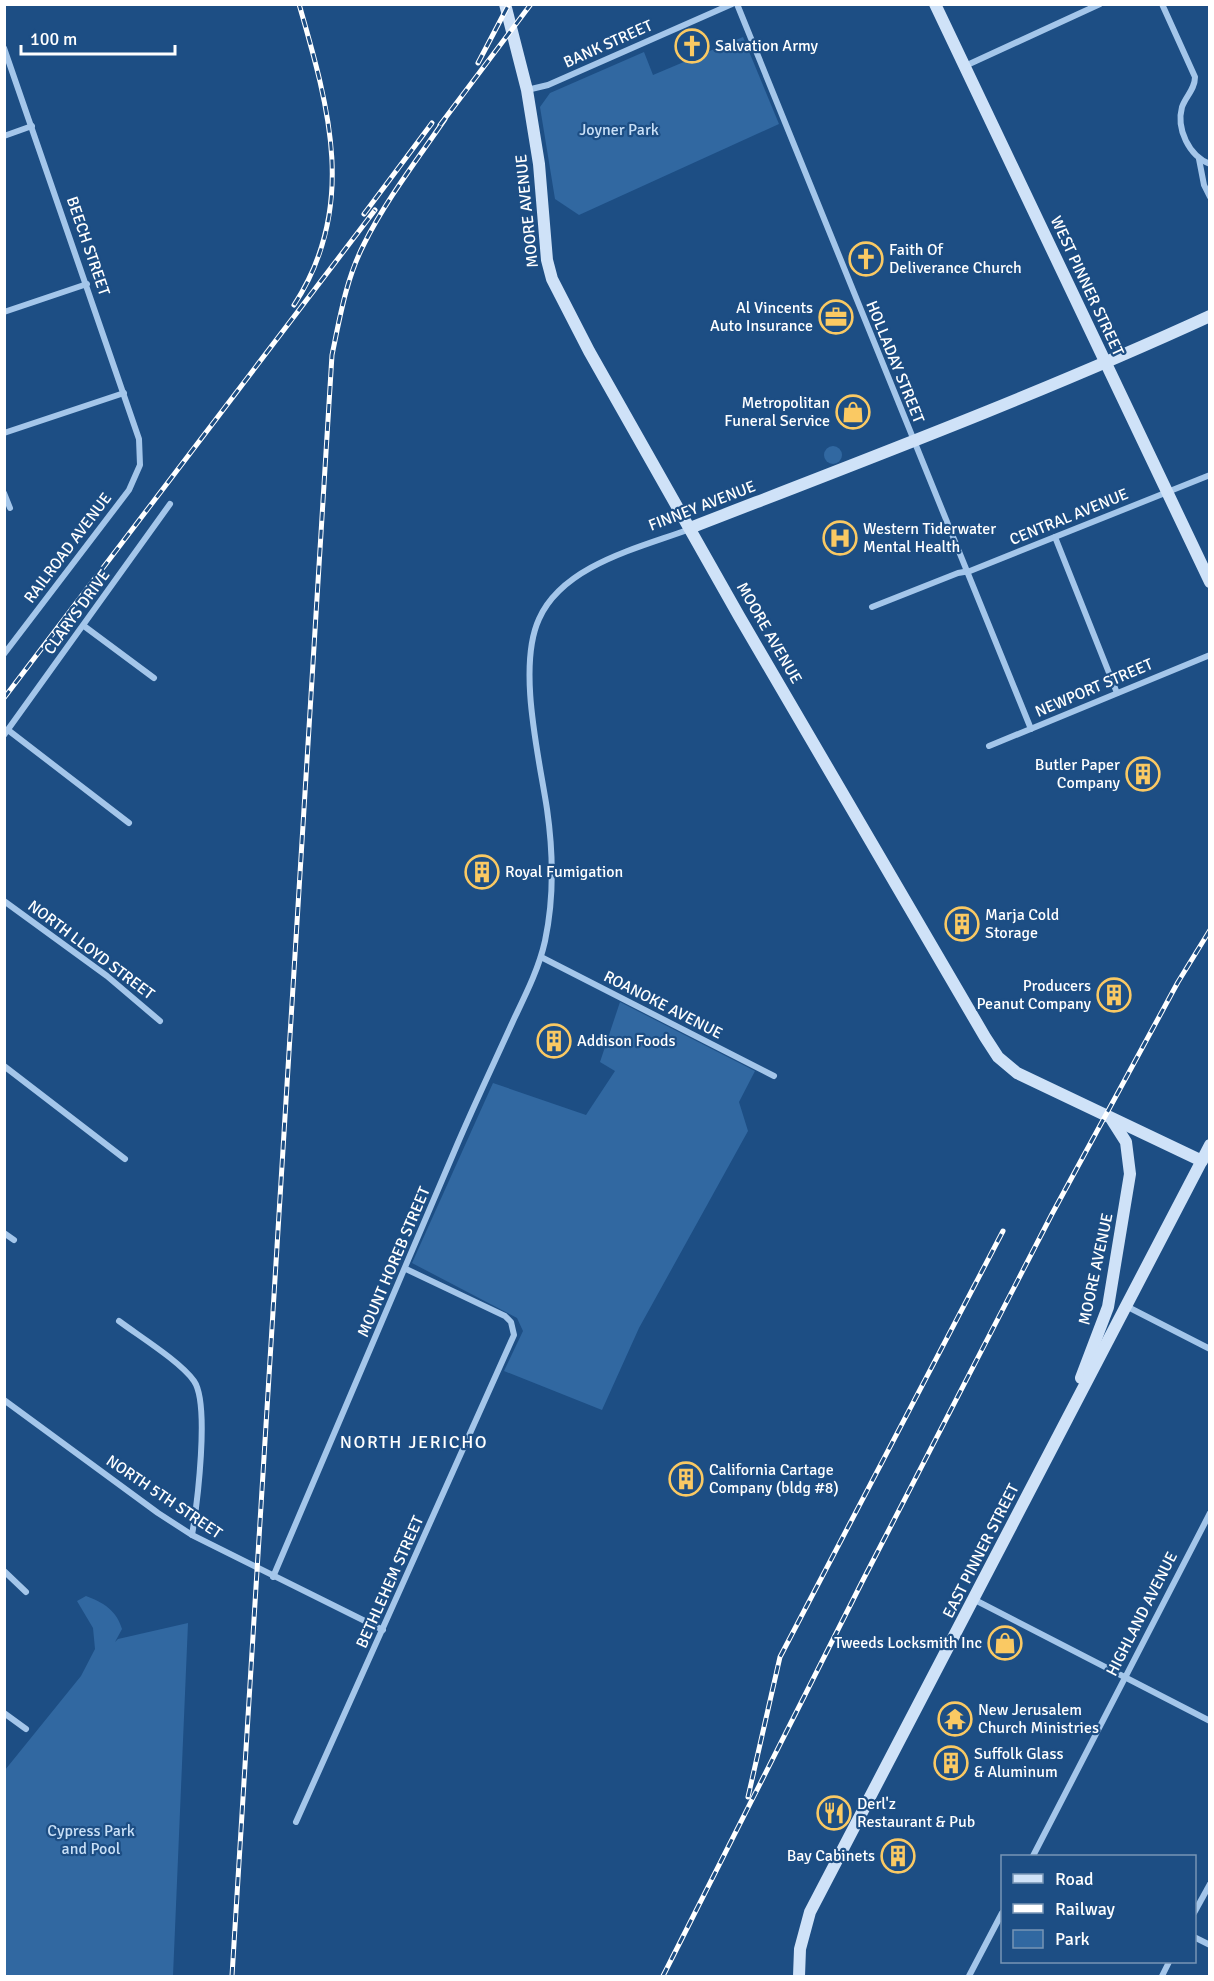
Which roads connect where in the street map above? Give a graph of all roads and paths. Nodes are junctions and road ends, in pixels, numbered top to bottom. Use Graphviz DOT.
graph roads {
  1 [pos="505,4"];
  2 [pos="732,4"];
  3 [pos="737,4"];
  4 [pos="935,4"];
  5 [pos="1100,4"];
  6 [pos="1162,4"];
  7 [pos="4,48"];
  8 [pos="964,66"];
  9 [pos="527,90"];
  10 [pos="32,126"];
  11 [pos="4,136"];
  12 [pos="1199,159"];
  13 [pos="1209,165"];
  14 [pos="1209,197"];
  15 [pos="87,284"];
  16 [pos="4,312"];
  17 [pos="1209,315"];
  18 [pos="1106,364"];
  19 [pos="124,393"];
  20 [pos="4,433"];
  21 [pos="913,441"];
  22 [pos="141,453"];
  23 [pos="1209,475"];
  24 [pos="4,493"];
  25 [pos="1166,493"];
  26 [pos="170,504"];
  27 [pos="10,508"];
  28 [pos="690,528"];
  29 [pos="1055,537"];
  30 [pos="967,572"];
  31 [pos="1209,582"];
  32 [pos="872,607"];
  33 [pos="84,626"];
  34 [pos="6,648"];
  35 [pos="1209,655"];
  36 [pos="154,678"];
  37 [pos="1117,693"];
  38 [pos="1031,729"];
  39 [pos="6,732"];
  40 [pos="989,746"];
  41 [pos="129,823"];
  42 [pos="4,901"];
  43 [pos="541,957"];
  44 [pos="160,1021"];
  45 [pos="4,1066"];
  46 [pos="774,1076"];
  47 [pos="1107,1115"];
  48 [pos="1209,1145"];
  49 [pos="125,1159"];
  50 [pos="1202,1161"];
  51 [pos="4,1233"];
  52 [pos="14,1240"];
  53 [pos="406,1269"];
  54 [pos="1126,1306"];
  55 [pos="119,1321"];
  56 [pos="1209,1349"];
  57 [pos="4,1400"];
  58 [pos="1045,1463"];
  59 [pos="1209,1513"];
  60 [pos="192,1535"];
  61 [pos="4,1571"];
  62 [pos="273,1577"];
  63 [pos="26,1592"];
  64 [pos="975,1600"];
  65 [pos="384,1629"];
  66 [pos="1125,1677"];
  67 [pos="4,1713"];
  68 [pos="1209,1721"];
  69 [pos="26,1730"];
  70 [pos="296,1822"];
  71 [pos="1033,1855"];
  72 [pos="1209,1884"];
  73 [pos="1196,1909"];
  74 [pos="1001,1915"];
  75 [pos="1168,1963"];
  76 [pos="799,1977"];
  77 [pos="969,1977"];
  78 [pos="1161,1977"];
  1 -- 9 [label="street, MOORE AVENUE"];
  2 -- 9 [label="street, BANK STREET"];
  3 -- 21 [label="street, HOLLADAY STREET"];
  4 -- 8 [label="street, WEST PINNER STREET"];
  5 -- 8 [label="street"];
  6 -- 12 [label="street"];
  7 -- 10 [label="street, BEECH STREET"];
  8 -- 18 [label="street, WEST PINNER STREET"];
  9 -- 28 [label="street, MOORE AVENUE"];
  10 -- 11 [label="street"];
  10 -- 15 [label="street, BEECH STREET"];
  12 -- 13 [label="street"];
  12 -- 14 [label="street"];
  15 -- 16 [label="street"];
  15 -- 19 [label="street, BEECH STREET"];
  17 -- 18 [label="street, FINNEY AVENUE"];
  18 -- 21 [label="street, FINNEY AVENUE"];
  18 -- 25 [label="street, WEST PINNER STREET"];
  19 -- 20 [label="street"];
  19 -- 22 [label="street, BEECH STREET"];
  21 -- 28 [label="street, FINNEY AVENUE"];
  21 -- 30 [label="street, HOLLADAY STREET"];
  22 -- 34 [label="street, RAILROAD AVENUE"];
  23 -- 25 [label="street, CENTRAL AVENUE"];
  24 -- 27 [label="street"];
  25 -- 29 [label="street, CENTRAL AVENUE"];
  25 -- 31 [label="street, WEST PINNER STREET"];
  26 -- 33 [label="street, CLARYS DRIVE"];
  28 -- 43 [label="street, FINNEY AVENUE"];
  28 -- 47 [label="street, MOORE AVENUE"];
  29 -- 30 [label="street, CENTRAL AVENUE"];
  29 -- 37 [label="street"];
  30 -- 32 [label="street, CENTRAL AVENUE"];
  30 -- 38 [label="street, HOLLADAY STREET"];
  33 -- 36 [label="street"];
  33 -- 39 [label="street, CLARYS DRIVE"];
  35 -- 37 [label="street, NEWPORT STREET"];
  37 -- 38 [label="street, NEWPORT STREET"];
  38 -- 40 [label="street, NEWPORT STREET"];
  39 -- 41 [label="street"];
  42 -- 44 [label="street, NORTH LLOYD STREET"];
  43 -- 46 [label="street, ROANOKE AVENUE"];
  43 -- 53 [label="street, MOUNT HOREB STREET"];
  45 -- 49 [label="street"];
  47 -- 50 [label="street, MOORE AVENUE"];
  47 -- 58 [label="street, MOORE AVENUE"];
  48 -- 50 [label="street, EAST PINNER STREET"];
  50 -- 54 [label="street, EAST PINNER STREET"];
  51 -- 52 [label="street"];
  53 -- 62 [label="street, MOUNT HOREB STREET"];
  53 -- 65 [label="street, BETHLEHEM STREET"];
  54 -- 56 [label="street"];
  54 -- 58 [label="street, EAST PINNER STREET"];
  55 -- 60 [label="street"];
  57 -- 60 [label="street, NORTH 5TH STREET"];
  58 -- 64 [label="street, EAST PINNER STREET"];
  59 -- 66 [label="street, HIGHLAND AVENUE"];
  60 -- 62 [label="street, NORTH 5TH STREET"];
  61 -- 63 [label="street"];
  62 -- 65 [label="street, NORTH 5TH STREET"];
  64 -- 66 [label="street"];
  64 -- 76 [label="street, EAST PINNER STREET"];
  65 -- 70 [label="street, BETHLEHEM STREET"];
  66 -- 68 [label="street"];
  66 -- 71 [label="street, HIGHLAND AVENUE"];
  67 -- 69 [label="street"];
  72 -- 73 [label="street"];
  74 -- 77 [label="street"];
  75 -- 78 [label="street"];
}
